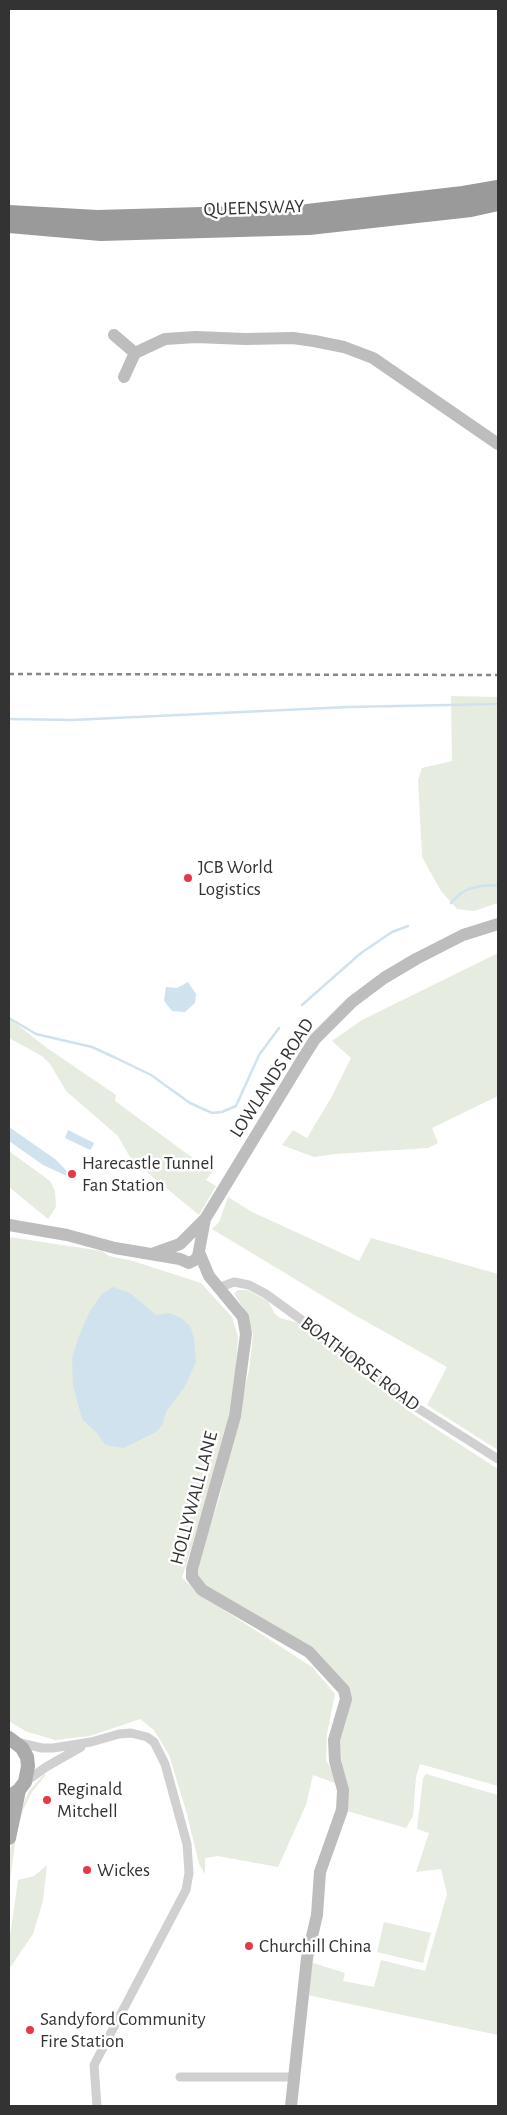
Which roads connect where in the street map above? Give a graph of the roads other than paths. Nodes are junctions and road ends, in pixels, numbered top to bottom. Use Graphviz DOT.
graph roads {
  1 [pos="498,188"];
  2 [pos="498,203"];
  3 [pos="9,213"];
  4 [pos="9,225"];
  5 [pos="9,231"];
  6 [pos="101,233"];
  7 [pos="114,335"];
  8 [pos="134,353"];
  9 [pos="124,377"];
  10 [pos="498,444"];
  11 [pos="498,924"];
  12 [pos="205,1219"];
  13 [pos="9,1225"];
  14 [pos="182,1243"];
  15 [pos="199,1250"];
  16 [pos="152,1254"];
  17 [pos="183,1261"];
  18 [pos="209,1276"];
  19 [pos="218,1288"];
  20 [pos="498,1459"];
  21 [pos="12,1740"];
  22 [pos="91,1742"];
  23 [pos="17,1790"];
  24 [pos="9,1838"];
  25 [pos="180,2077"];
  26 [pos="294,2078"];
  27 [pos="97,2106"];
  28 [pos="291,2106"];
  1 -- 3 [label="highway, QUEENSWAY"];
  2 -- 6 [label="highway, QUEENSWAY"];
  4 -- 6 [label="highway, QUEENSWAY"];
  5 -- 6 [label="highway"];
  7 -- 8 [label="street"];
  8 -- 9 [label="street"];
  8 -- 10 [label="street"];
  11 -- 12 [label="street, LOWLANDS ROAD"];
  12 -- 14 [label="street, LOWLANDS ROAD"];
  12 -- 15 [label="street, LOWLANDS ROAD"];
  13 -- 16 [label="street, HOLLYWALL LANE"];
  14 -- 15 [label="street"];
  14 -- 16 [label="street"];
  14 -- 17 [label="street"];
  15 -- 17 [label="street"];
  15 -- 18 [label="street, HOLLYWALL LANE"];
  16 -- 17 [label="street, HOLLYWALL LANE"];
  17 -- 18 [label="street, HOLLYWALL LANE"];
  18 -- 19 [label="street, HOLLYWALL LANE"];
  19 -- 20 [label="street, BOATHORSE ROAD"];
  19 -- 26 [label="street, HOLLYWALL LANE"];
  21 -- 22 [label="street"];
  21 -- 23 [label="main road"];
  22 -- 23 [label="street"];
  22 -- 27 [label="street"];
  23 -- 24 [label="main road"];
  25 -- 26 [label="street"];
  26 -- 28 [label="street, HOLLYWALL LANE"];
}
